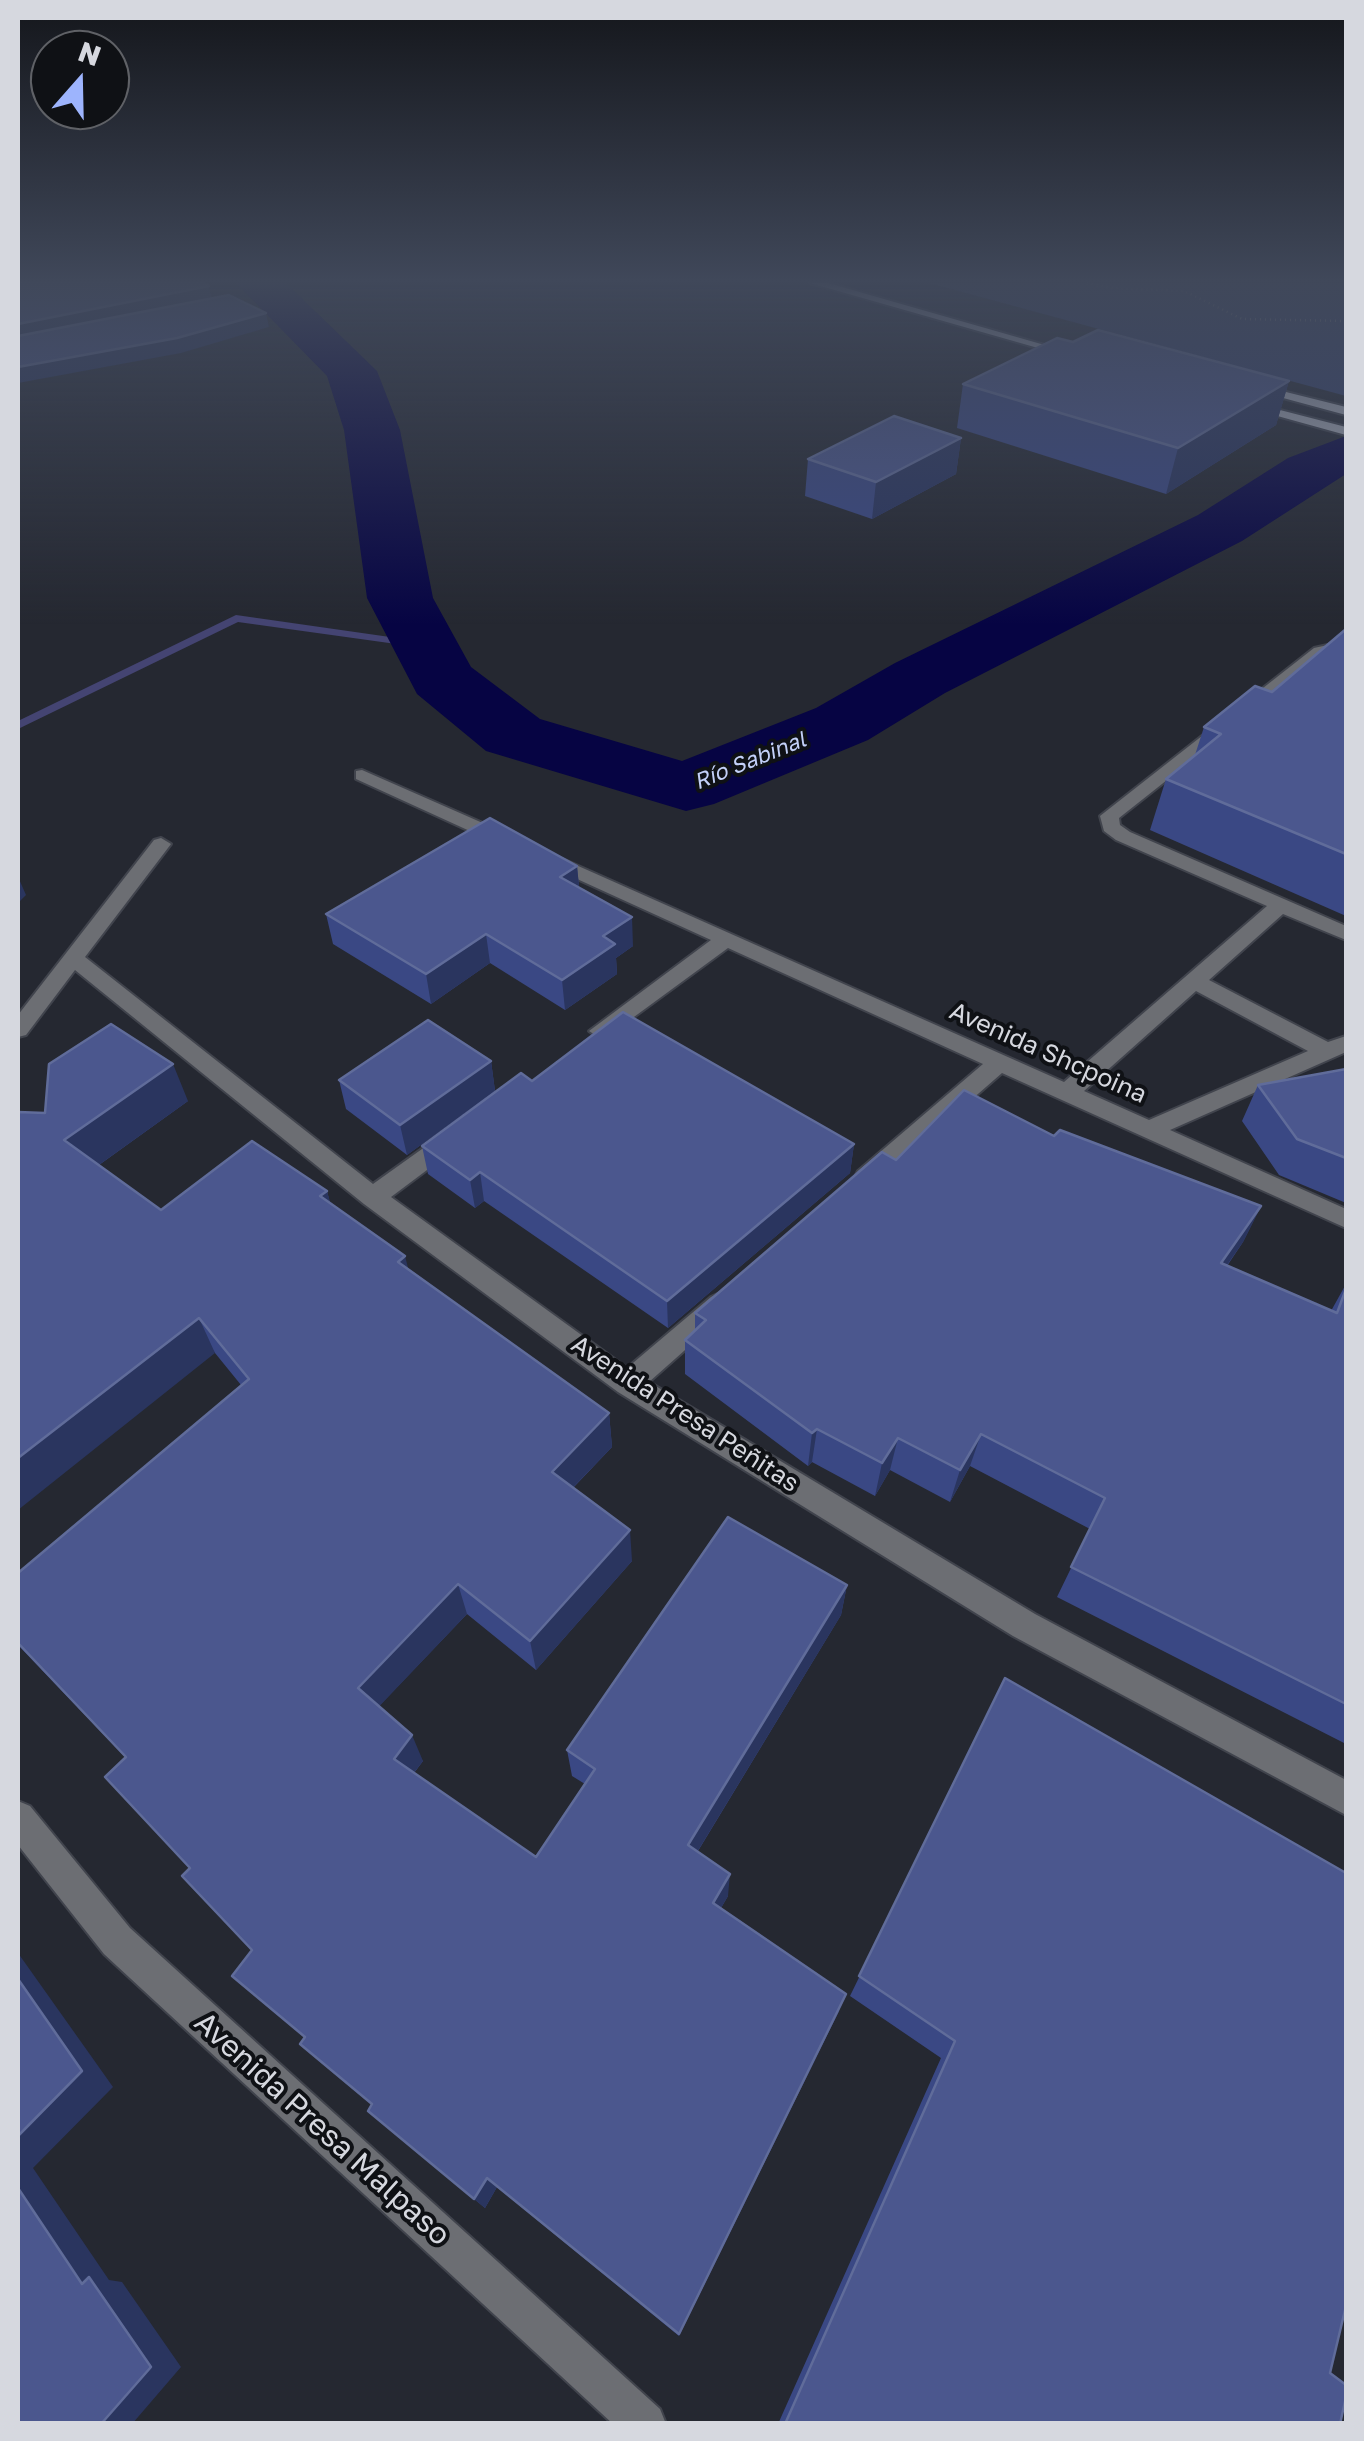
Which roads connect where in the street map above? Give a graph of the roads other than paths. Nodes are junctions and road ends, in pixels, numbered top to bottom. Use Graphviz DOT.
graph roads {
  1 [pos="1293,397"];
  2 [pos="1236,400"];
  3 [pos="1342,410"];
  4 [pos="1346,431"];
  5 [pos="1346,646"];
  6 [pos="362,776"];
  7 [pos="161,844"];
  8 [pos="1281,905"];
  9 [pos="1346,934"];
  10 [pos="726,939"];
  11 [pos="73,958"];
  12 [pos="1194,981"];
  13 [pos="18,1030"];
  14 [pos="582,1044"];
  15 [pos="1337,1047"];
  16 [pos="1000,1062"];
  17 [pos="1069,1091"];
  18 [pos="470,1126"];
  19 [pos="1150,1129"];
  20 [pos="851,1191"];
  21 [pos="374,1197"];
  22 [pos="1346,1219"];
  23 [pos="732,1294"];
  24 [pos="628,1384"];
  25 [pos="1346,1798"];
  26 [pos="18,1818"];
  27 [pos="645,2424"];
  1 -- 3 [label="main road"];
  2 -- 4 [label="main road"];
  5 -- 8 [label="street"];
  6 -- 10 [label="street, Avenida Shcpoina"];
  7 -- 11 [label="street"];
  8 -- 9 [label="street"];
  8 -- 12 [label="street"];
  10 -- 14 [label="street"];
  10 -- 16 [label="street, Avenida Shcpoina"];
  11 -- 13 [label="street"];
  11 -- 21 [label="street, Avenida Presa Peñitas"];
  12 -- 15 [label="street"];
  12 -- 17 [label="street"];
  15 -- 19 [label="street"];
  16 -- 17 [label="street, Avenida Shcpoina"];
  16 -- 20 [label="street"];
  17 -- 19 [label="street, Avenida Shcpoina"];
  18 -- 21 [label="street"];
  19 -- 22 [label="street, Avenida Shcpoina"];
  21 -- 24 [label="street, Avenida Presa Peñitas"];
  23 -- 24 [label="street"];
  24 -- 25 [label="street, Avenida Presa Peñitas"];
  26 -- 27 [label="street, Avenida Presa Malpaso"];
}
